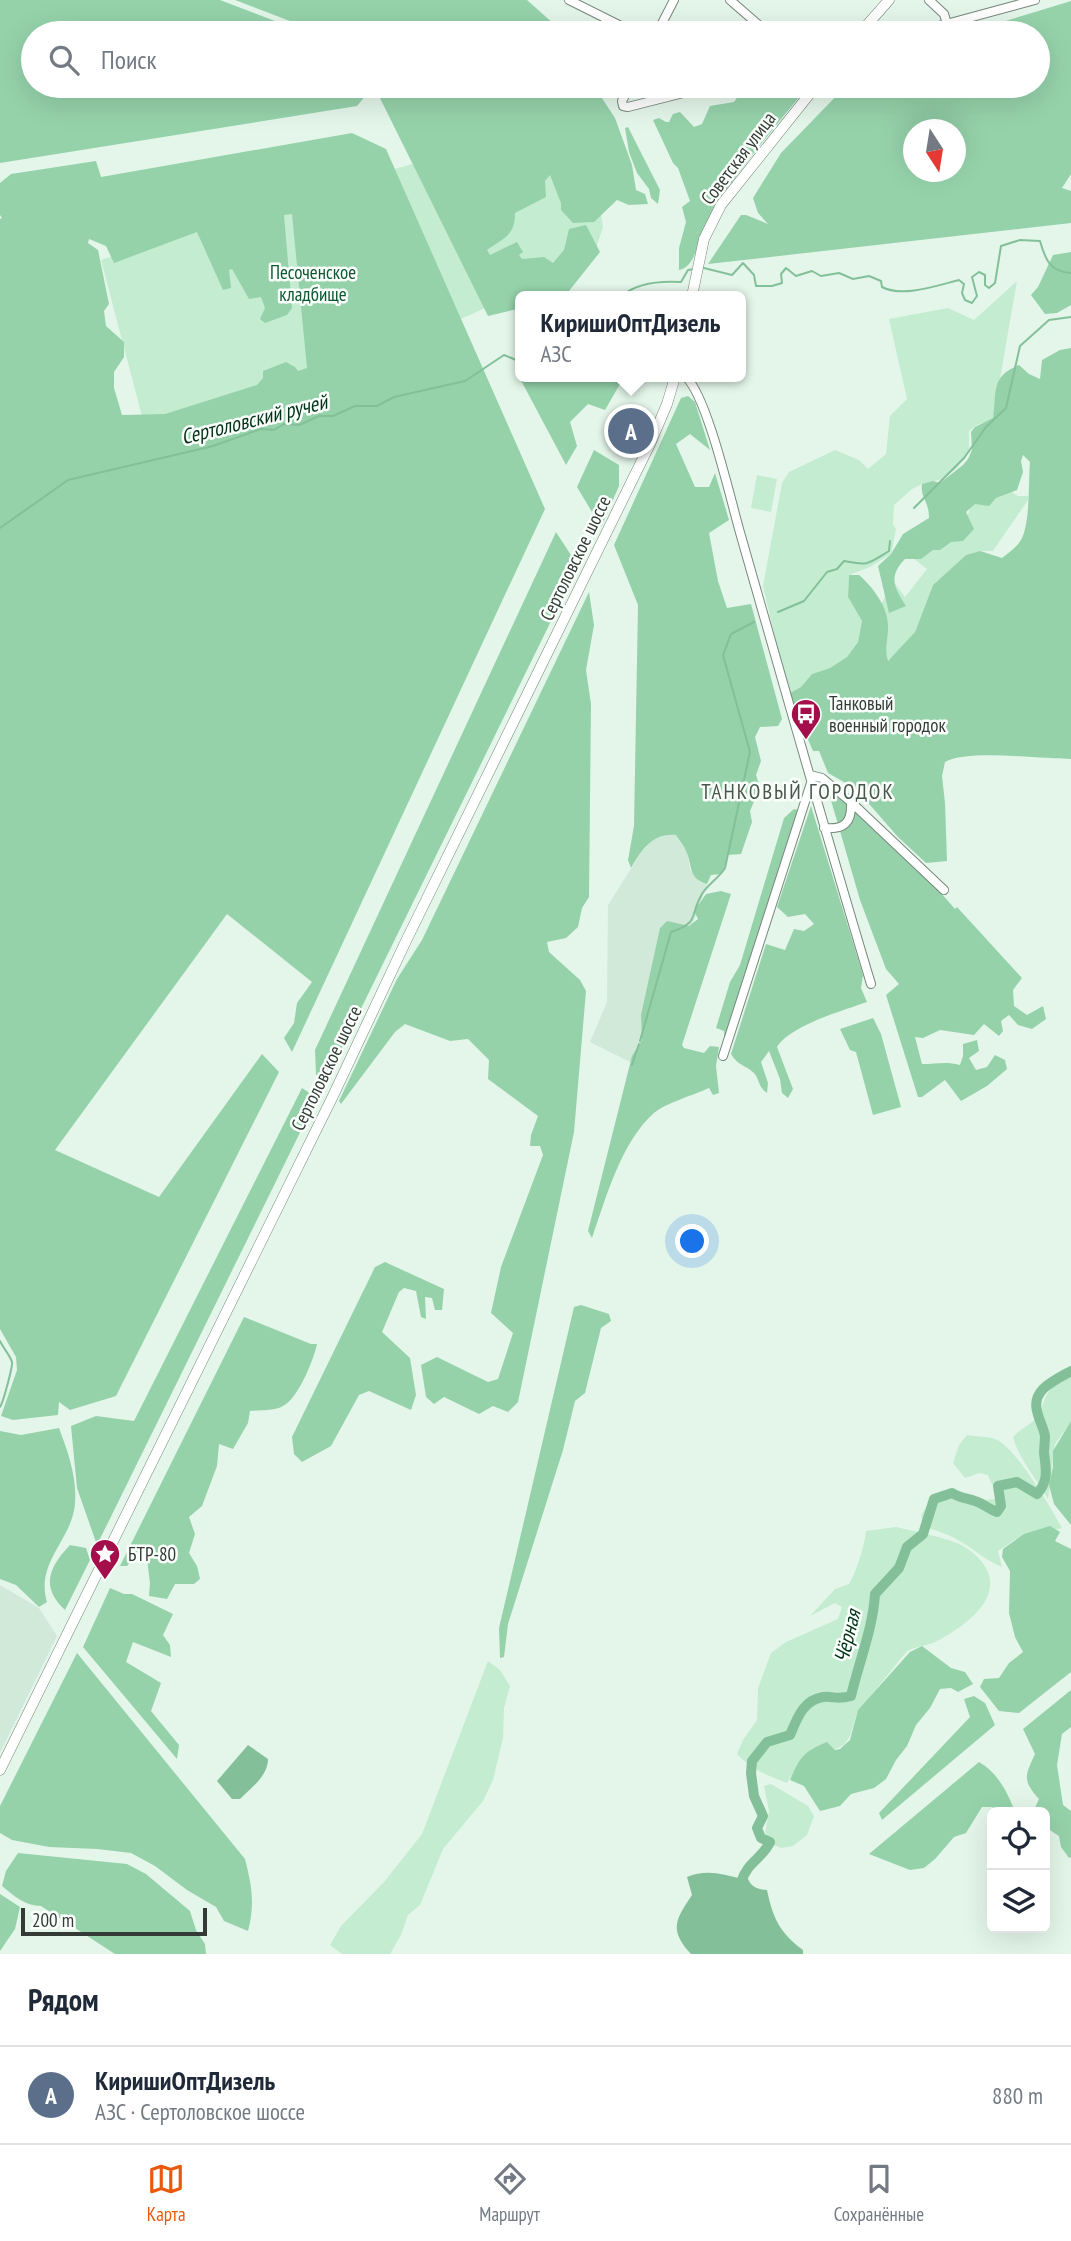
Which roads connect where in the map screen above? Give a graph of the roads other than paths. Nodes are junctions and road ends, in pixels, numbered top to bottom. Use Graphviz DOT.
graph roads {
  1 [pos="569,0"];
  2 [pos="674,0"];
  3 [pos="730,0"];
  4 [pos="888,0"];
  5 [pos="929,0"];
  6 [pos="1035,0"];
  7 [pos="611,21"];
  8 [pos="663,21"];
  9 [pos="754,21"];
  10 [pos="870,21"];
  11 [pos="946,21"];
  12 [pos="958,21"];
  13 [pos="624,98"];
  14 [pos="664,98"];
  15 [pos="806,98"];
  16 [pos="693,291"];
  17 [pos="674,382"];
  18 [pos="690,382"];
  19 [pos="811,779"];
  20 [pos="851,802"];
  21 [pos="824,828"];
  22 [pos="944,890"];
  23 [pos="871,984"];
  24 [pos="723,1056"];
  25 [pos="0,1770"];
  1 -- 7 [label="street"];
  2 -- 8 [label="street"];
  3 -- 9 [label="street"];
  4 -- 10 [label="main road"];
  5 -- 11 [label="street"];
  6 -- 12 [label="street"];
  13 -- 14 [label="street"];
  15 -- 16 [label="main road, Советская улица"];
  17 -- 25 [label="main road, Сертоловское шоссе"];
  18 -- 19 [label="street"];
  19 -- 20 [label="street"];
  19 -- 21 [label="street"];
  19 -- 24 [label="street"];
  20 -- 21 [label="street"];
  20 -- 22 [label="street"];
  21 -- 23 [label="street"];
}
